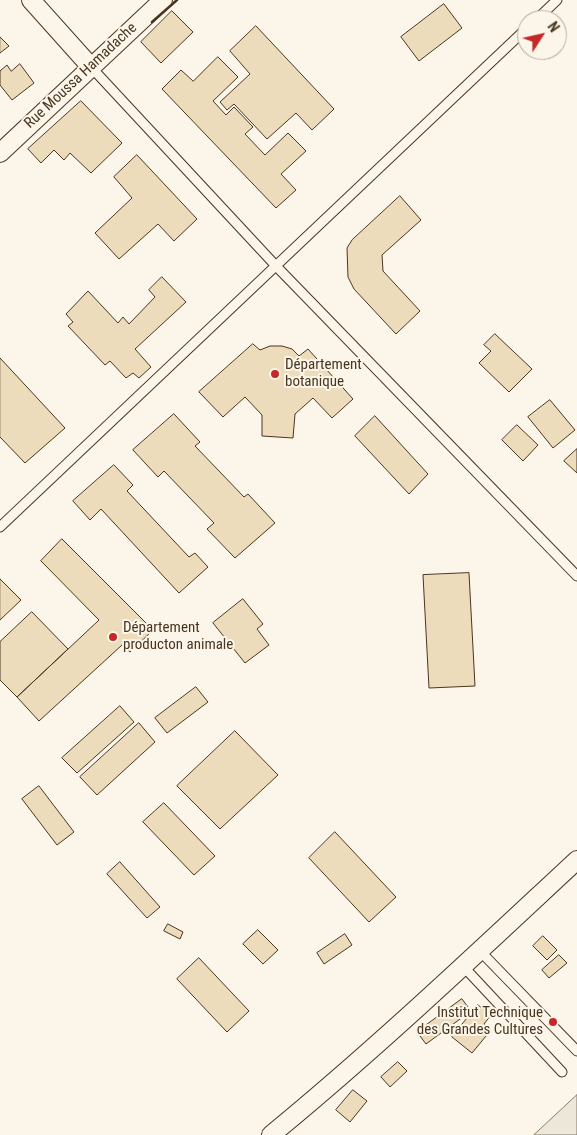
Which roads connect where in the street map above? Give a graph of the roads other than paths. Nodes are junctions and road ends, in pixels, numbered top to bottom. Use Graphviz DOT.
graph roads {
  1 [pos="31,0"];
  2 [pos="162,0"];
  3 [pos="557,0"];
  4 [pos="546,10"];
  5 [pos="517,37"];
  6 [pos="91,67"];
  7 [pos="0,153"];
  8 [pos="276,266"];
  9 [pos="0,527"];
  10 [pos="577,576"];
  11 [pos="577,860"];
  12 [pos="480,951"];
  13 [pos="463,966"];
  14 [pos="577,1051"];
  15 [pos="562,1072"];
  16 [pos="271,1135"];
  1 -- 6 [label="street"];
  2 -- 6 [label="street, Rue Moussa Hamadache"];
  3 -- 4 [label="lane"];
  5 -- 8 [label="lane"];
  6 -- 7 [label="street, Rue Moussa Hamadache"];
  6 -- 8 [label="lane"];
  8 -- 9 [label="lane"];
  8 -- 10 [label="lane"];
  11 -- 12 [label="street"];
  12 -- 13 [label="street"];
  12 -- 14 [label="lane"];
  13 -- 15 [label="lane"];
  13 -- 16 [label="street"];
}
